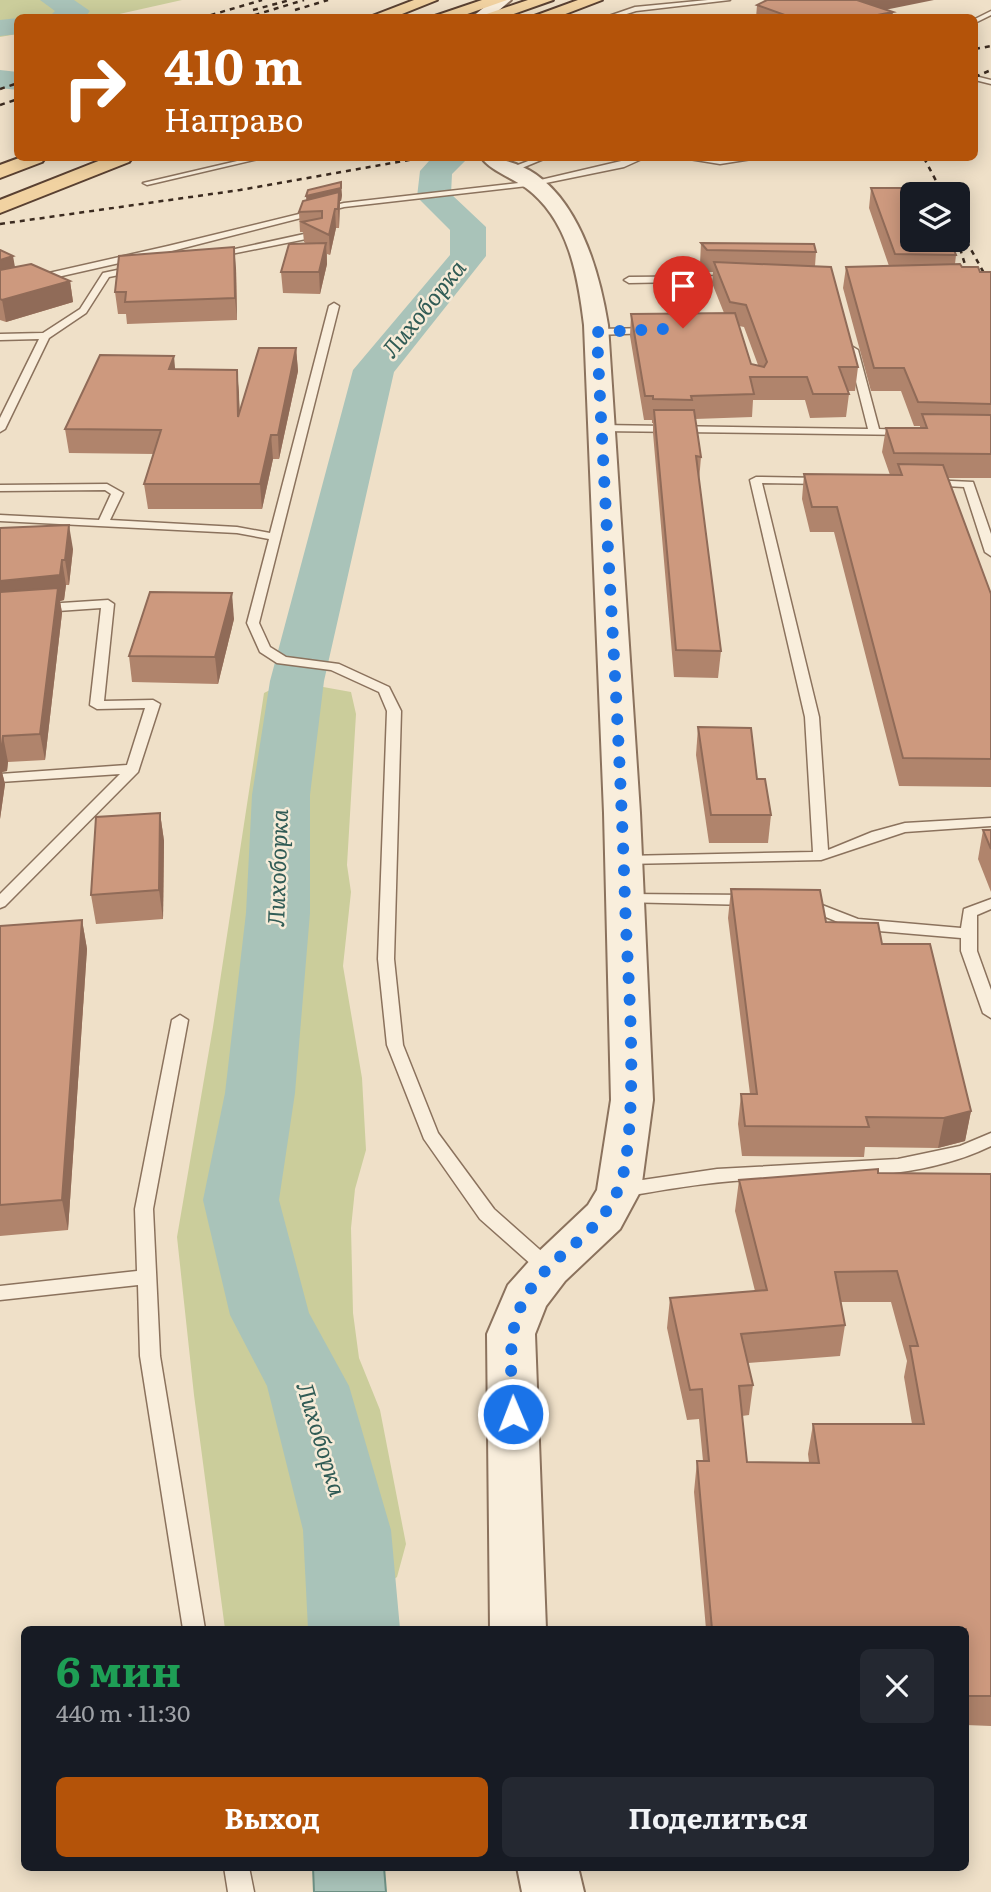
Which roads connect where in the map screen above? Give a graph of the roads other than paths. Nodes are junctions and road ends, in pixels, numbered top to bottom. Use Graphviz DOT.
graph roads {
  1 [pos="429,0"];
  2 [pos="501,0"];
  3 [pos="545,0"];
  4 [pos="594,0"];
  5 [pos="727,0"];
  6 [pos="661,7"];
  7 [pos="387,14"];
  8 [pos="451,14"];
  9 [pos="485,14"];
  10 [pos="495,14"];
  11 [pos="550,14"];
  12 [pos="619,14"];
  13 [pos="674,14"];
  14 [pos="28,161"];
  15 [pos="97,161"];
  16 [pos="98,161"];
  17 [pos="245,161"];
  18 [pos="502,161"];
  19 [pos="630,161"];
  20 [pos="693,161"];
  21 [pos="738,161"];
  22 [pos="531,169"];
  23 [pos="0,172"];
  24 [pos="147,183"];
  25 [pos="0,196"];
  26 [pos="0,207"];
  27 [pos="318,234"];
  28 [pos="199,257"];
  29 [pos="146,267"];
  30 [pos="740,278"];
  31 [pos="629,280"];
  32 [pos="0,286"];
  33 [pos="334,306"];
  34 [pos="667,328"];
  35 [pos="597,332"];
  36 [pos="45,336"];
  37 [pos="0,337"];
  38 [pos="851,343"];
  39 [pos="601,428"];
  40 [pos="0,429"];
  41 [pos="874,432"];
  42 [pos="924,433"];
  43 [pos="836,481"];
  44 [pos="916,483"];
  45 [pos="0,488"];
  46 [pos="0,518"];
  47 [pos="103,523"];
  48 [pos="275,537"];
  49 [pos="991,552"];
  50 [pos="0,611"];
  51 [pos="133,769"];
  52 [pos="0,778"];
  53 [pos="991,822"];
  54 [pos="821,856"];
  55 [pos="624,860"];
  56 [pos="625,899"];
  57 [pos="0,903"];
  58 [pos="991,904"];
  59 [pos="969,934"];
  60 [pos="991,1013"];
  61 [pos="180,1020"];
  62 [pos="991,1139"];
  63 [pos="619,1190"];
  64 [pos="549,1269"];
  65 [pos="146,1277"];
  66 [pos="0,1293"];
  67 [pos="194,1626"];
  68 [pos="518,1626"];
  69 [pos="237,1871"];
  70 [pos="548,1871"];
  71 [pos="241,1892"];
  72 [pos="553,1892"];
  1 -- 7 [label="main road"];
  2 -- 8 [label="main road"];
  2 -- 9 [label="street"];
  3 -- 10 [label="main road"];
  4 -- 11 [label="main road"];
  5 -- 6 [label="lane"];
  6 -- 12 [label="lane"];
  6 -- 13 [label="lane"];
  14 -- 23 [label="main road"];
  15 -- 25 [label="main road"];
  16 -- 26 [label="main road"];
  17 -- 24 [label="lane"];
  18 -- 22 [label="street"];
  19 -- 22 [label="lane"];
  20 -- 21 [label="lane"];
  22 -- 32 [label="lane"];
  22 -- 35 [label="street"];
  27 -- 28 [label="lane"];
  29 -- 36 [label="lane"];
  30 -- 31 [label="lane"];
  33 -- 48 [label="lane"];
  34 -- 35 [label="lane"];
  35 -- 39 [label="street"];
  36 -- 37 [label="lane"];
  36 -- 40 [label="lane"];
  38 -- 41 [label="lane"];
  39 -- 41 [label="lane"];
  39 -- 55 [label="street"];
  41 -- 42 [label="lane"];
  43 -- 54 [label="lane"];
  44 -- 49 [label="lane"];
  45 -- 47 [label="lane"];
  46 -- 47 [label="lane"];
  47 -- 48 [label="lane"];
  48 -- 64 [label="lane"];
  50 -- 51 [label="lane"];
  51 -- 52 [label="lane"];
  51 -- 57 [label="lane"];
  53 -- 54 [label="lane"];
  54 -- 55 [label="lane"];
  55 -- 56 [label="street"];
  56 -- 59 [label="lane"];
  56 -- 63 [label="street"];
  58 -- 59 [label="lane"];
  59 -- 60 [label="lane"];
  61 -- 65 [label="lane"];
  62 -- 63 [label="lane"];
  63 -- 64 [label="street"];
  64 -- 68 [label="street"];
  65 -- 66 [label="lane"];
  65 -- 67 [label="lane"];
  69 -- 71 [label="lane"];
  70 -- 72 [label="street"];
}
